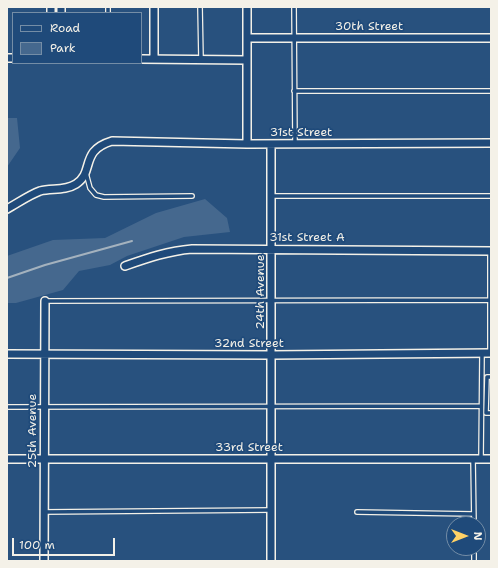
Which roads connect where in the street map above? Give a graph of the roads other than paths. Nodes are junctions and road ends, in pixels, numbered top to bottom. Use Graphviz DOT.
graph roads {
  1 [pos="154,7"];
  2 [pos="200,7"];
  3 [pos="247,7"];
  4 [pos="294,7"];
  5 [pos="247,38"];
  6 [pos="294,38"];
  7 [pos="491,38"];
  8 [pos="142,59"];
  9 [pos="154,59"];
  10 [pos="201,59"];
  11 [pos="247,60"];
  12 [pos="294,91"];
  13 [pos="491,91"];
  14 [pos="491,143"];
  15 [pos="247,144"];
  16 [pos="271,144"];
  17 [pos="295,144"];
  18 [pos="85,170"];
  19 [pos="192,196"];
  20 [pos="270,196"];
  21 [pos="491,196"];
  22 [pos="7,208"];
  23 [pos="271,248"];
  24 [pos="491,251"];
  25 [pos="490,263"];
  26 [pos="125,266"];
  27 [pos="490,294"];
  28 [pos="490,300"];
  29 [pos="45,301"];
  30 [pos="271,301"];
  31 [pos="490,353"];
  32 [pos="7,354"];
  33 [pos="45,354"];
  34 [pos="482,354"];
  35 [pos="272,355"];
  36 [pos="491,377"];
  37 [pos="486,400"];
  38 [pos="491,400"];
  39 [pos="44,406"];
  40 [pos="481,406"];
  41 [pos="7,407"];
  42 [pos="272,407"];
  43 [pos="491,413"];
  44 [pos="7,459"];
  45 [pos="44,459"];
  46 [pos="271,459"];
  47 [pos="472,459"];
  48 [pos="481,459"];
  49 [pos="491,459"];
  50 [pos="270,510"];
  51 [pos="43,512"];
  52 [pos="357,512"];
  53 [pos="473,514"];
  54 [pos="44,561"];
  55 [pos="271,561"];
  1 -- 9 [label="street"];
  2 -- 10 [label="lane"];
  3 -- 5 [label="street"];
  4 -- 6 [label="lane"];
  5 -- 6 [label="street, 30th Street"];
  5 -- 11 [label="street"];
  6 -- 7 [label="street, 30th Street"];
  6 -- 12 [label="lane"];
  8 -- 9 [label="street"];
  9 -- 10 [label="street"];
  10 -- 11 [label="street"];
  11 -- 15 [label="street"];
  12 -- 13 [label="lane"];
  12 -- 17 [label="lane"];
  14 -- 17 [label="street, 31st Street"];
  15 -- 16 [label="street, 31st Street"];
  15 -- 18 [label="street, 31st Street"];
  16 -- 17 [label="street, 31st Street"];
  16 -- 20 [label="street, 24th Avenue"];
  18 -- 19 [label="lane"];
  18 -- 22 [label="street"];
  20 -- 21 [label="lane"];
  20 -- 23 [label="street, 24th Avenue"];
  23 -- 24 [label="street, 31st Street A"];
  23 -- 26 [label="street, 31st Street A"];
  23 -- 30 [label="street, 24th Avenue"];
  24 -- 25 [label="lane"];
  25 -- 27 [label="lane"];
  27 -- 28 [label="lane"];
  28 -- 30 [label="lane"];
  28 -- 31 [label="lane"];
  29 -- 30 [label="lane"];
  29 -- 33 [label="street, 25th Avenue"];
  30 -- 35 [label="street, 24th Avenue"];
  31 -- 34 [label="street, 32nd Street"];
  32 -- 33 [label="street, 32nd Street"];
  33 -- 35 [label="street, 32nd Street"];
  33 -- 39 [label="street, 25th Avenue"];
  34 -- 35 [label="street, 32nd Street"];
  34 -- 40 [label="lane"];
  35 -- 42 [label="street, 24th Avenue"];
  36 -- 37 [label="lane"];
  37 -- 38 [label="lane"];
  37 -- 43 [label="lane"];
  39 -- 41 [label="lane"];
  39 -- 42 [label="lane"];
  39 -- 45 [label="street, 25th Avenue"];
  40 -- 42 [label="lane"];
  40 -- 48 [label="lane"];
  42 -- 46 [label="street, 24th Avenue"];
  44 -- 45 [label="street, 33rd Street"];
  45 -- 46 [label="street, 33rd Street"];
  45 -- 51 [label="street, 25th Avenue"];
  46 -- 47 [label="street, 33rd Street"];
  46 -- 50 [label="street, 24th Avenue"];
  47 -- 48 [label="street, 33rd Street"];
  47 -- 53 [label="lane"];
  48 -- 49 [label="street, 33rd Street"];
  50 -- 51 [label="lane"];
  50 -- 55 [label="street, 24th Avenue"];
  51 -- 54 [label="street, 25th Avenue"];
  52 -- 53 [label="lane"];
}
